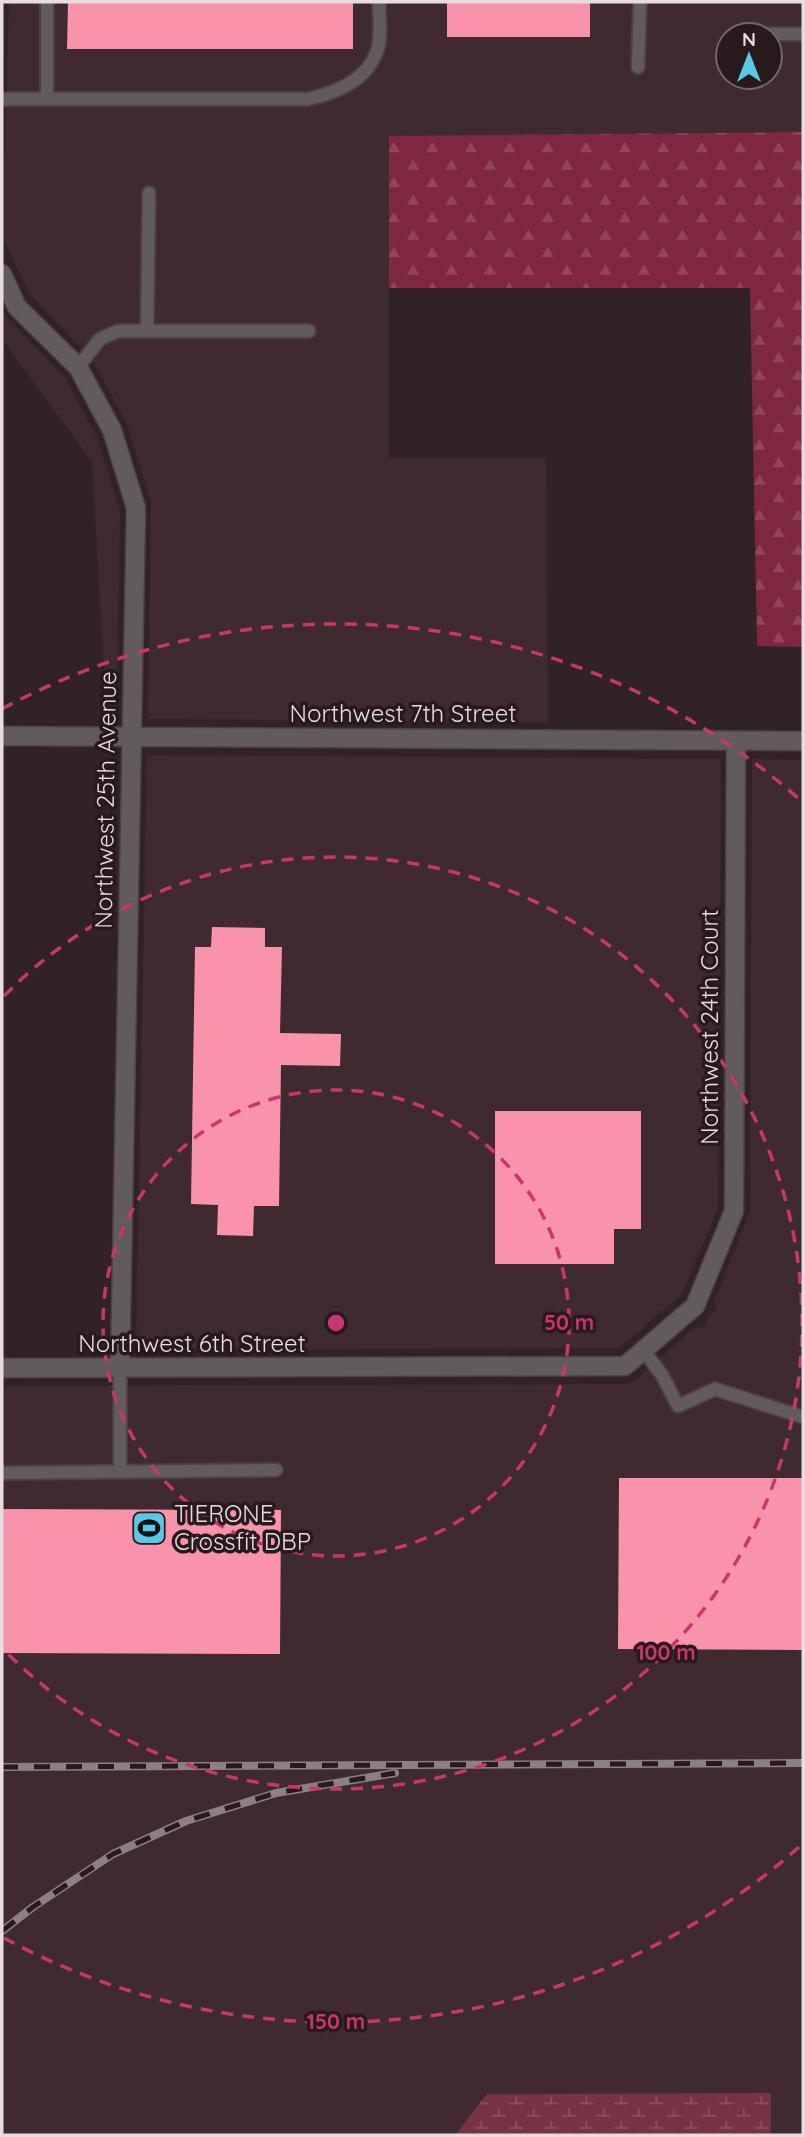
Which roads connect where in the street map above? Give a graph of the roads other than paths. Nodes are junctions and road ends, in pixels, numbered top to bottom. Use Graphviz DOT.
graph roads {
  1 [pos="47,2"];
  2 [pos="379,2"];
  3 [pos="640,2"];
  4 [pos="784,34"];
  5 [pos="803,34"];
  6 [pos="638,67"];
  7 [pos="2,99"];
  8 [pos="47,99"];
  9 [pos="149,193"];
  10 [pos="2,274"];
  11 [pos="147,331"];
  12 [pos="309,331"];
  13 [pos="78,367"];
  14 [pos="2,736"];
  15 [pos="131,737"];
  16 [pos="736,741"];
  17 [pos="803,741"];
  18 [pos="695,1306"];
  19 [pos="643,1350"];
  20 [pos="2,1368"];
  21 [pos="120,1369"];
  22 [pos="803,1417"];
  23 [pos="276,1470"];
  24 [pos="120,1472"];
  25 [pos="2,1473"];
  1 -- 8 [label="lane"];
  2 -- 8 [label="lane"];
  3 -- 6 [label="lane"];
  4 -- 5 [label="lane"];
  7 -- 8 [label="lane"];
  9 -- 11 [label="lane"];
  10 -- 13 [label="street, Northwest 25th Avenue"];
  11 -- 12 [label="lane"];
  11 -- 13 [label="lane"];
  13 -- 15 [label="street, Northwest 25th Avenue"];
  14 -- 15 [label="street, Northwest 7th Street"];
  15 -- 16 [label="street, Northwest 7th Street"];
  15 -- 21 [label="street, Northwest 25th Avenue"];
  16 -- 17 [label="street, Northwest 7th Street"];
  16 -- 18 [label="street, Northwest 24th Court"];
  18 -- 19 [label="street, Northwest 6th Street"];
  19 -- 21 [label="street, Northwest 6th Street"];
  19 -- 22 [label="lane"];
  20 -- 21 [label="street, Northwest 6th Street"];
  21 -- 24 [label="lane"];
  23 -- 24 [label="lane"];
  24 -- 25 [label="lane"];
}
